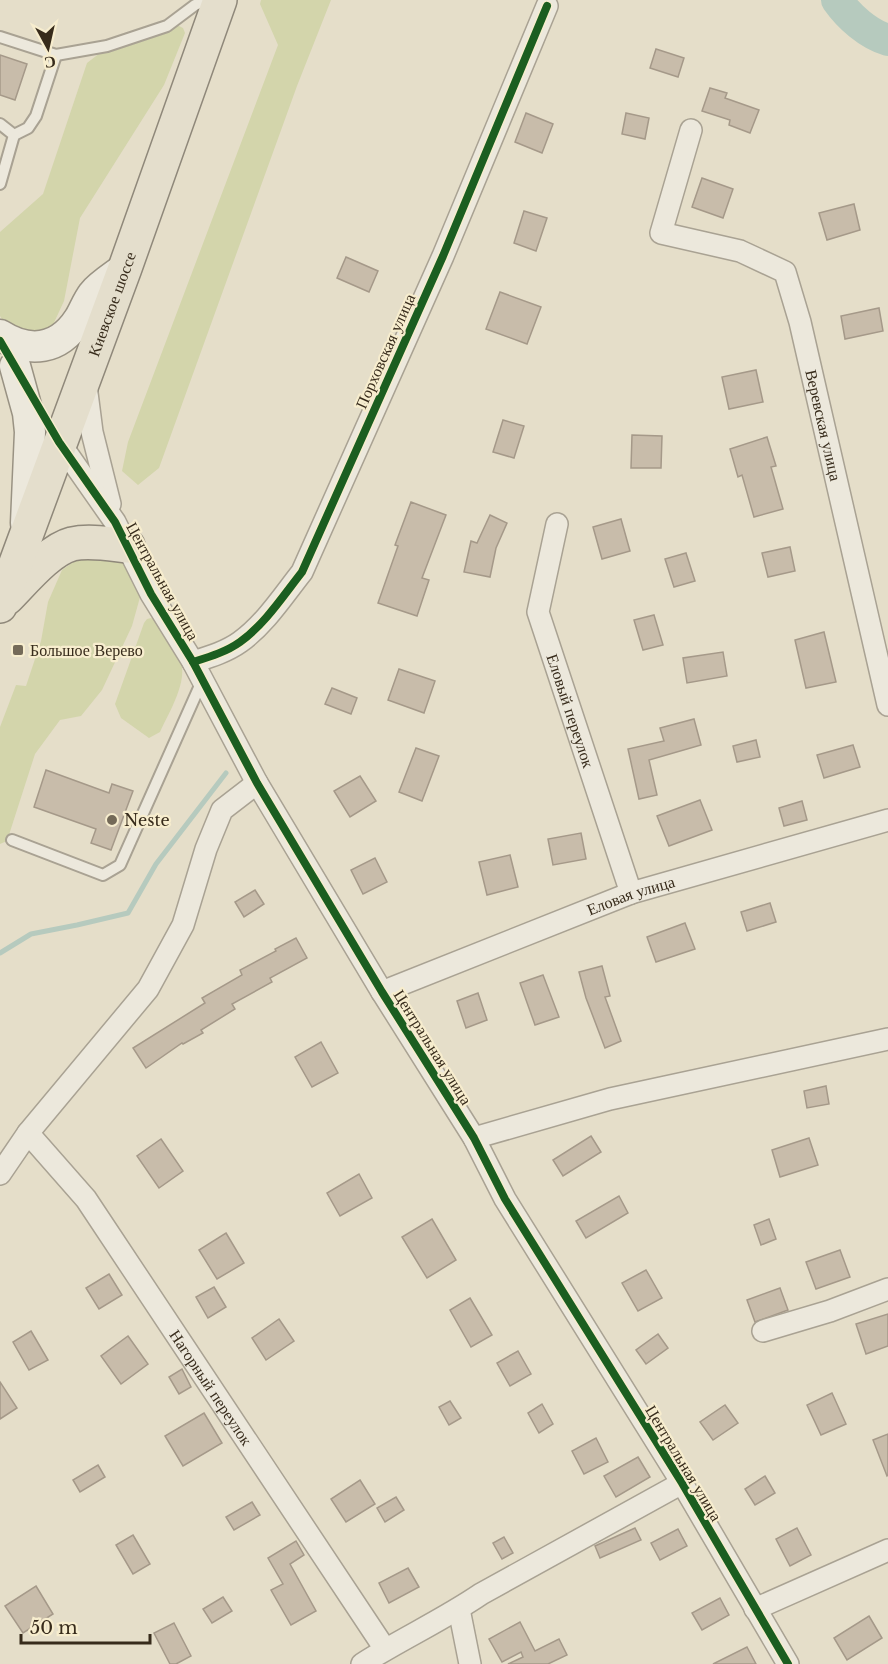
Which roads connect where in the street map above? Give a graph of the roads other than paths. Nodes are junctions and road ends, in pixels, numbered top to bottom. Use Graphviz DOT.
graph roads {
  1 [pos="207,0"];
  2 [pos="220,0"];
  3 [pos="546,6"];
  4 [pos="0,37"];
  5 [pos="56,56"];
  6 [pos="0,124"];
  7 [pos="692,130"];
  8 [pos="14,135"];
  9 [pos="0,184"];
  10 [pos="125,268"];
  11 [pos="0,334"];
  12 [pos="0,341"];
  13 [pos="15,366"];
  14 [pos="85,375"];
  15 [pos="59,442"];
  16 [pos="557,524"];
  17 [pos="121,534"];
  18 [pos="26,535"];
  19 [pos="1,605"];
  20 [pos="197,672"];
  21 [pos="888,705"];
  22 [pos="257,783"];
  23 [pos="888,820"];
  24 [pos="12,840"];
  25 [pos="631,892"];
  26 [pos="382,992"];
  27 [pos="888,1039"];
  28 [pos="28,1132"];
  29 [pos="474,1138"];
  30 [pos="0,1174"];
  31 [pos="888,1289"];
  32 [pos="763,1331"];
  33 [pos="682,1483"];
  34 [pos="888,1550"];
  35 [pos="459,1609"];
  36 [pos="755,1609"];
  37 [pos="385,1649"];
  38 [pos="362,1664"];
  39 [pos="470,1664"];
  40 [pos="788,1664"];
  1 -- 5 [label="lane"];
  2 -- 10 [label="main road, Киевское шоссе"];
  3 -- 20 [label="street, Порховская улица"];
  4 -- 5 [label="lane"];
  5 -- 8 [label="lane"];
  6 -- 8 [label="lane"];
  7 -- 21 [label="street, Веревская улица"];
  8 -- 9 [label="lane"];
  10 -- 11 [label="street"];
  10 -- 14 [label="main road, Киевское шоссе"];
  12 -- 13 [label="street"];
  13 -- 15 [label="street"];
  13 -- 18 [label="street"];
  14 -- 15 [label="main road, Киевское шоссе"];
  14 -- 17 [label="street"];
  15 -- 17 [label="street, Центральная улица"];
  15 -- 18 [label="main road, Киевское шоссе"];
  16 -- 25 [label="street, Еловый переулок"];
  17 -- 19 [label="main road"];
  17 -- 20 [label="street, Центральная улица"];
  18 -- 19 [label="main road, Киевское шоссе"];
  20 -- 22 [label="street, Центральная улица"];
  20 -- 24 [label="lane"];
  22 -- 26 [label="street, Центральная улица"];
  22 -- 28 [label="street"];
  23 -- 25 [label="street, Еловая улица"];
  25 -- 26 [label="street, Еловая улица"];
  26 -- 29 [label="street, Центральная улица"];
  27 -- 29 [label="street"];
  28 -- 30 [label="street"];
  28 -- 37 [label="street, Нагорный переулок"];
  29 -- 33 [label="street, Центральная улица"];
  31 -- 32 [label="street"];
  33 -- 35 [label="street"];
  33 -- 36 [label="street, Центральная улица"];
  34 -- 36 [label="street"];
  35 -- 37 [label="street"];
  35 -- 39 [label="street"];
  36 -- 40 [label="street, Центральная улица"];
  37 -- 38 [label="street"];
}
